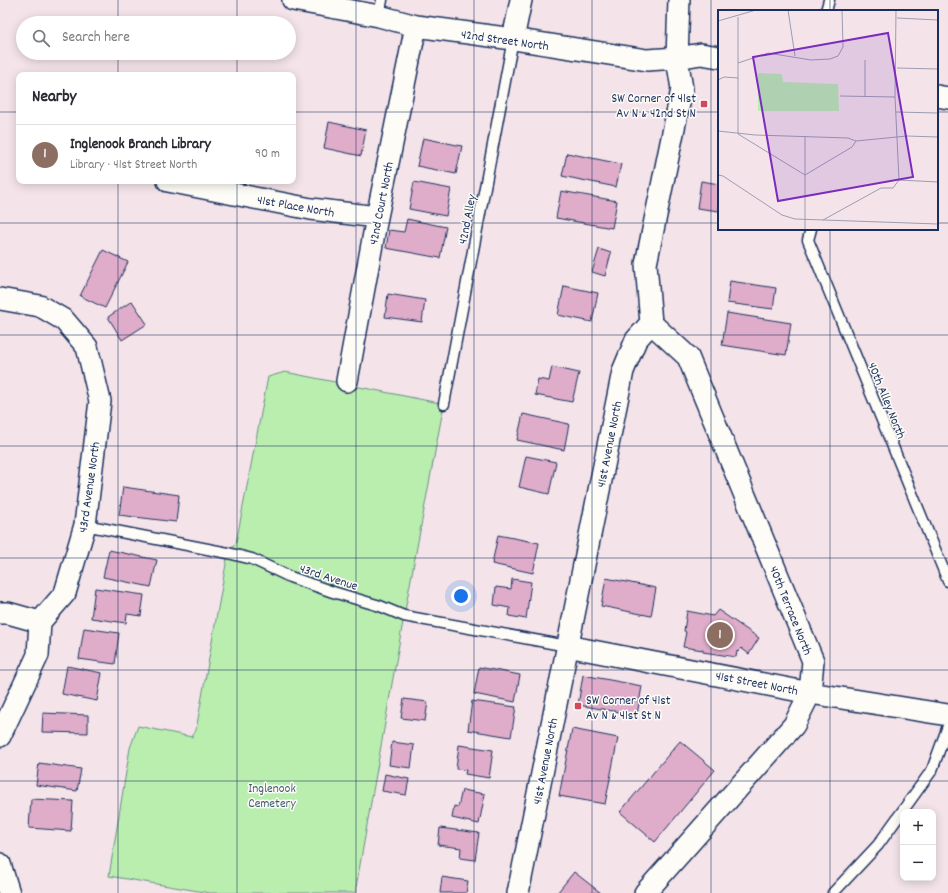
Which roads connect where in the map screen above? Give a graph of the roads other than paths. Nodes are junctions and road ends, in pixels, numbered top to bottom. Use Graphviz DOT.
graph roads {
  1 [pos="293,0"];
  2 [pos="521,0"];
  3 [pos="679,0"];
  4 [pos="829,0"];
  5 [pos="380,8"];
  6 [pos="826,10"];
  7 [pos="416,26"];
  8 [pos="513,39"];
  9 [pos="718,57"];
  10 [pos="677,58"];
  11 [pos="938,96"];
  12 [pos="948,98"];
  13 [pos="183,184"];
  14 [pos="377,217"];
  15 [pos="811,230"];
  16 [pos="0,299"];
  17 [pos="651,323"];
  18 [pos="347,380"];
  19 [pos="444,404"];
  20 [pos="85,526"];
  21 [pos="948,581"];
  22 [pos="0,613"];
  23 [pos="40,622"];
  24 [pos="567,646"];
  25 [pos="810,693"];
  26 [pos="948,715"];
  27 [pos="948,726"];
  28 [pos="0,736"];
  29 [pos="0,864"];
  30 [pos="9,893"];
  31 [pos="518,893"];
  32 [pos="645,893"];
  33 [pos="834,893"];
  1 -- 5 [label="street, 42nd Street North"];
  2 -- 8 [label="street"];
  3 -- 10 [label="street"];
  4 -- 6 [label="lane"];
  5 -- 7 [label="street, 42nd Street North"];
  7 -- 8 [label="street, 42nd Street North"];
  7 -- 14 [label="street, 42nd Court North"];
  8 -- 10 [label="street, 42nd Street North"];
  8 -- 19 [label="lane, 42nd Alley"];
  9 -- 10 [label="street, 42nd Street North"];
  10 -- 17 [label="street"];
  11 -- 12 [label="street"];
  13 -- 14 [label="street, 41st Place North"];
  14 -- 18 [label="street, 42nd Court North"];
  15 -- 21 [label="lane, 40th Alley North"];
  16 -- 20 [label="street, 43rd Avenue North"];
  17 -- 24 [label="street, 41st Avenue North"];
  17 -- 25 [label="street, 40th Terrace North"];
  20 -- 23 [label="street, 43rd Avenue North"];
  20 -- 24 [label="lane, 43rd Avenue"];
  22 -- 23 [label="street"];
  23 -- 28 [label="street"];
  24 -- 25 [label="street, 41st Street North"];
  24 -- 31 [label="street, 41st Avenue North"];
  25 -- 26 [label="street, 41st Street North"];
  25 -- 32 [label="street, 40th Terrace North"];
  27 -- 33 [label="lane"];
  29 -- 30 [label="street"];
}
